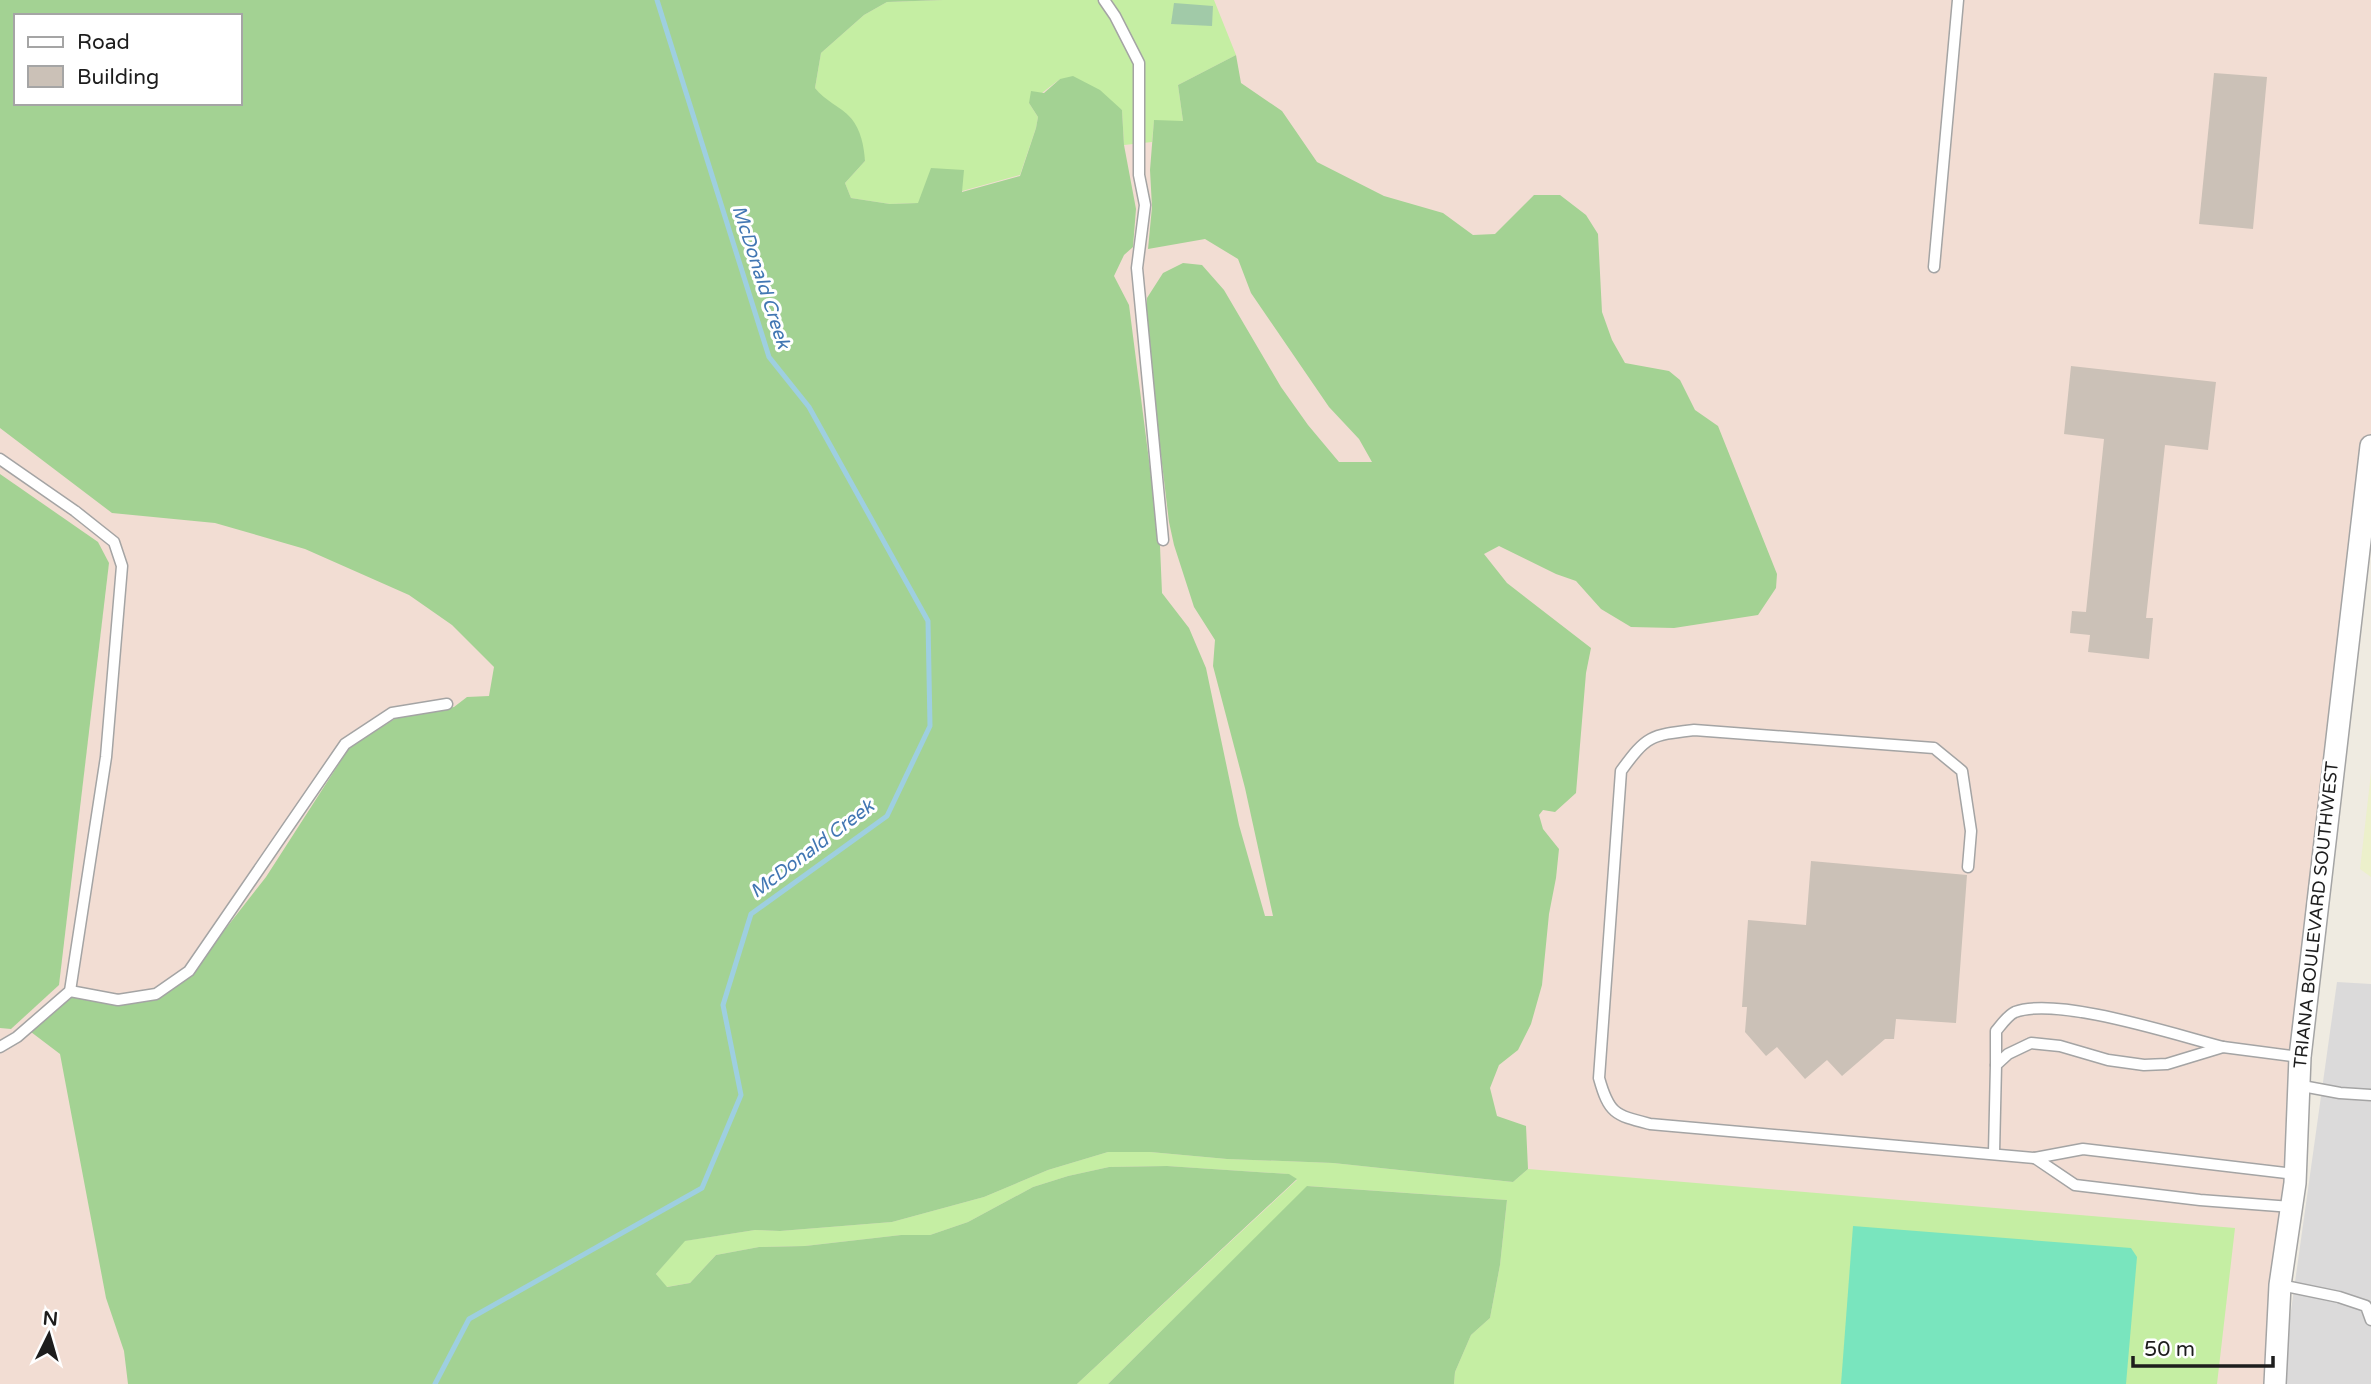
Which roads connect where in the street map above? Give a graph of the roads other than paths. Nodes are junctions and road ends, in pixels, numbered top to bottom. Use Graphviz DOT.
graph roads {
  1 [pos="1104,0"];
  2 [pos="1958,0"];
  3 [pos="1934,267"];
  4 [pos="2371,446"];
  5 [pos="0,459"];
  6 [pos="1163,540"];
  7 [pos="447,704"];
  8 [pos="1968,867"];
  9 [pos="70,991"];
  10 [pos="0,1047"];
  11 [pos="2223,1047"];
  12 [pos="2300,1057"];
  13 [pos="1996,1065"];
  14 [pos="2297,1085"];
  15 [pos="2371,1095"];
  16 [pos="1994,1153"];
  17 [pos="2035,1158"];
  18 [pos="2294,1174"];
  19 [pos="2290,1207"];
  20 [pos="2280,1285"];
  21 [pos="2371,1320"];
  22 [pos="2275,1384"];
  1 -- 6 [label="lane"];
  2 -- 3 [label="lane"];
  4 -- 12 [label="street, TRIANA BOULEVARD SOUTHWEST"];
  5 -- 9 [label="lane"];
  7 -- 9 [label="lane"];
  8 -- 16 [label="lane"];
  9 -- 10 [label="lane"];
  11 -- 12 [label="lane"];
  11 -- 13 [label="lane"];
  11 -- 13 [label="lane"];
  12 -- 14 [label="street, TRIANA BOULEVARD SOUTHWEST"];
  13 -- 16 [label="lane"];
  14 -- 15 [label="lane"];
  14 -- 18 [label="street, TRIANA BOULEVARD SOUTHWEST"];
  16 -- 17 [label="lane"];
  17 -- 18 [label="lane"];
  17 -- 19 [label="lane"];
  18 -- 19 [label="street, TRIANA BOULEVARD SOUTHWEST"];
  19 -- 20 [label="street, TRIANA BOULEVARD SOUTHWEST"];
  20 -- 21 [label="lane"];
  20 -- 22 [label="street, TRIANA BOULEVARD SOUTHWEST"];
}
